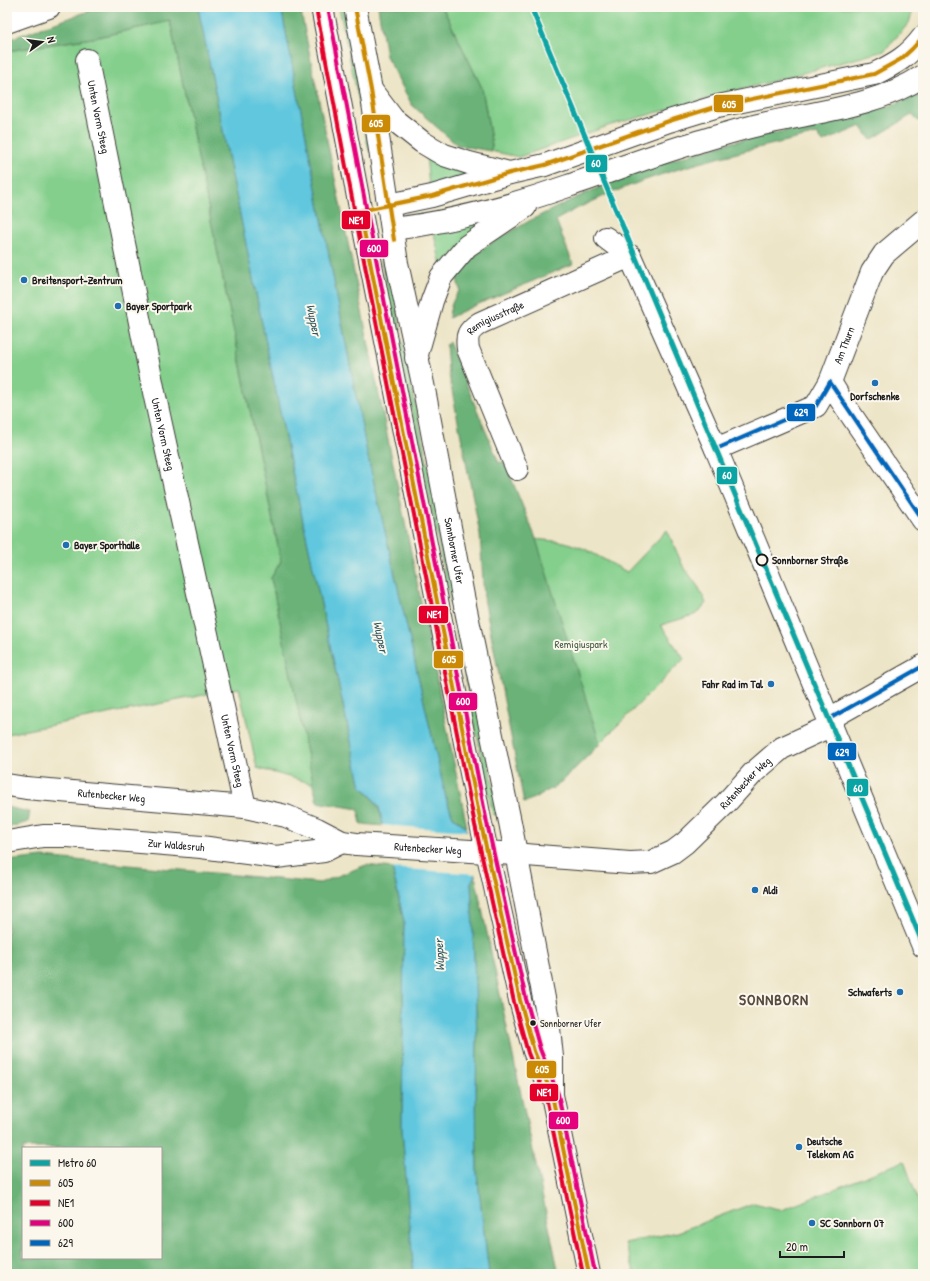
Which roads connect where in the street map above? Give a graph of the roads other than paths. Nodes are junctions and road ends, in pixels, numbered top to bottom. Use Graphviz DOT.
graph roads {
  1 [pos="49,7"];
  2 [pos="322,7"];
  3 [pos="355,7"];
  4 [pos="7,22"];
  5 [pos="923,37"];
  6 [pos="87,60"];
  7 [pos="923,76"];
  8 [pos="371,90"];
  9 [pos="510,173"];
  10 [pos="567,187"];
  11 [pos="389,205"];
  12 [pos="360,210"];
  13 [pos="923,221"];
  14 [pos="392,229"];
  15 [pos="365,234"];
  16 [pos="606,238"];
  17 [pos="630,256"];
  18 [pos="416,358"];
  19 [pos="830,382"];
  20 [pos="716,449"];
  21 [pos="517,469"];
  22 [pos="923,520"];
  23 [pos="923,666"];
  24 [pos="830,722"];
  25 [pos="7,785"];
  26 [pos="245,807"];
  27 [pos="7,842"];
  28 [pos="349,843"];
  29 [pos="480,852"];
  30 [pos="516,855"];
  31 [pos="923,946"];
  32 [pos="552,1095"];
  33 [pos="589,1274"];
  1 -- 4 [label="main road"];
  2 -- 12 [label="main road, Sonnborner Ufer"];
  3 -- 8 [label="main road, Sonnborner Ufer"];
  5 -- 9 [label="main road"];
  6 -- 26 [label="main road, Unten Vorm Steeg"];
  7 -- 10 [label="main road"];
  8 -- 9 [label="main road"];
  8 -- 11 [label="main road, Sonnborner Ufer"];
  9 -- 11 [label="main road"];
  10 -- 14 [label="main road"];
  10 -- 18 [label="main road"];
  11 -- 12 [label="main road"];
  11 -- 14 [label="main road, Sonnborner Ufer"];
  12 -- 15 [label="main road, Sonnborner Ufer"];
  13 -- 19 [label="main road, Am Thurn"];
  14 -- 15 [label="main road"];
  14 -- 18 [label="main road, Sonnborner Ufer"];
  15 -- 29 [label="main road, Sonnborner Ufer"];
  16 -- 17 [label="main road"];
  17 -- 20 [label="main road"];
  17 -- 21 [label="main road, Remigiusstraße"];
  18 -- 30 [label="main road, Sonnborner Ufer"];
  19 -- 20 [label="main road, Am Thurn"];
  19 -- 22 [label="main road"];
  20 -- 24 [label="main road"];
  23 -- 24 [label="main road, Rutenbecker Weg"];
  24 -- 30 [label="main road, Rutenbecker Weg"];
  24 -- 31 [label="main road"];
  25 -- 26 [label="main road, Rutenbecker Weg"];
  26 -- 28 [label="main road, Rutenbecker Weg"];
  27 -- 28 [label="main road, Zur Waldesruh"];
  28 -- 29 [label="main road, Rutenbecker Weg"];
  29 -- 30 [label="main road, Rutenbecker Weg"];
  29 -- 32 [label="main road, Sonnborner Ufer"];
  30 -- 32 [label="main road, Sonnborner Ufer"];
  32 -- 33 [label="main road, Sonnborner Ufer"];
}
